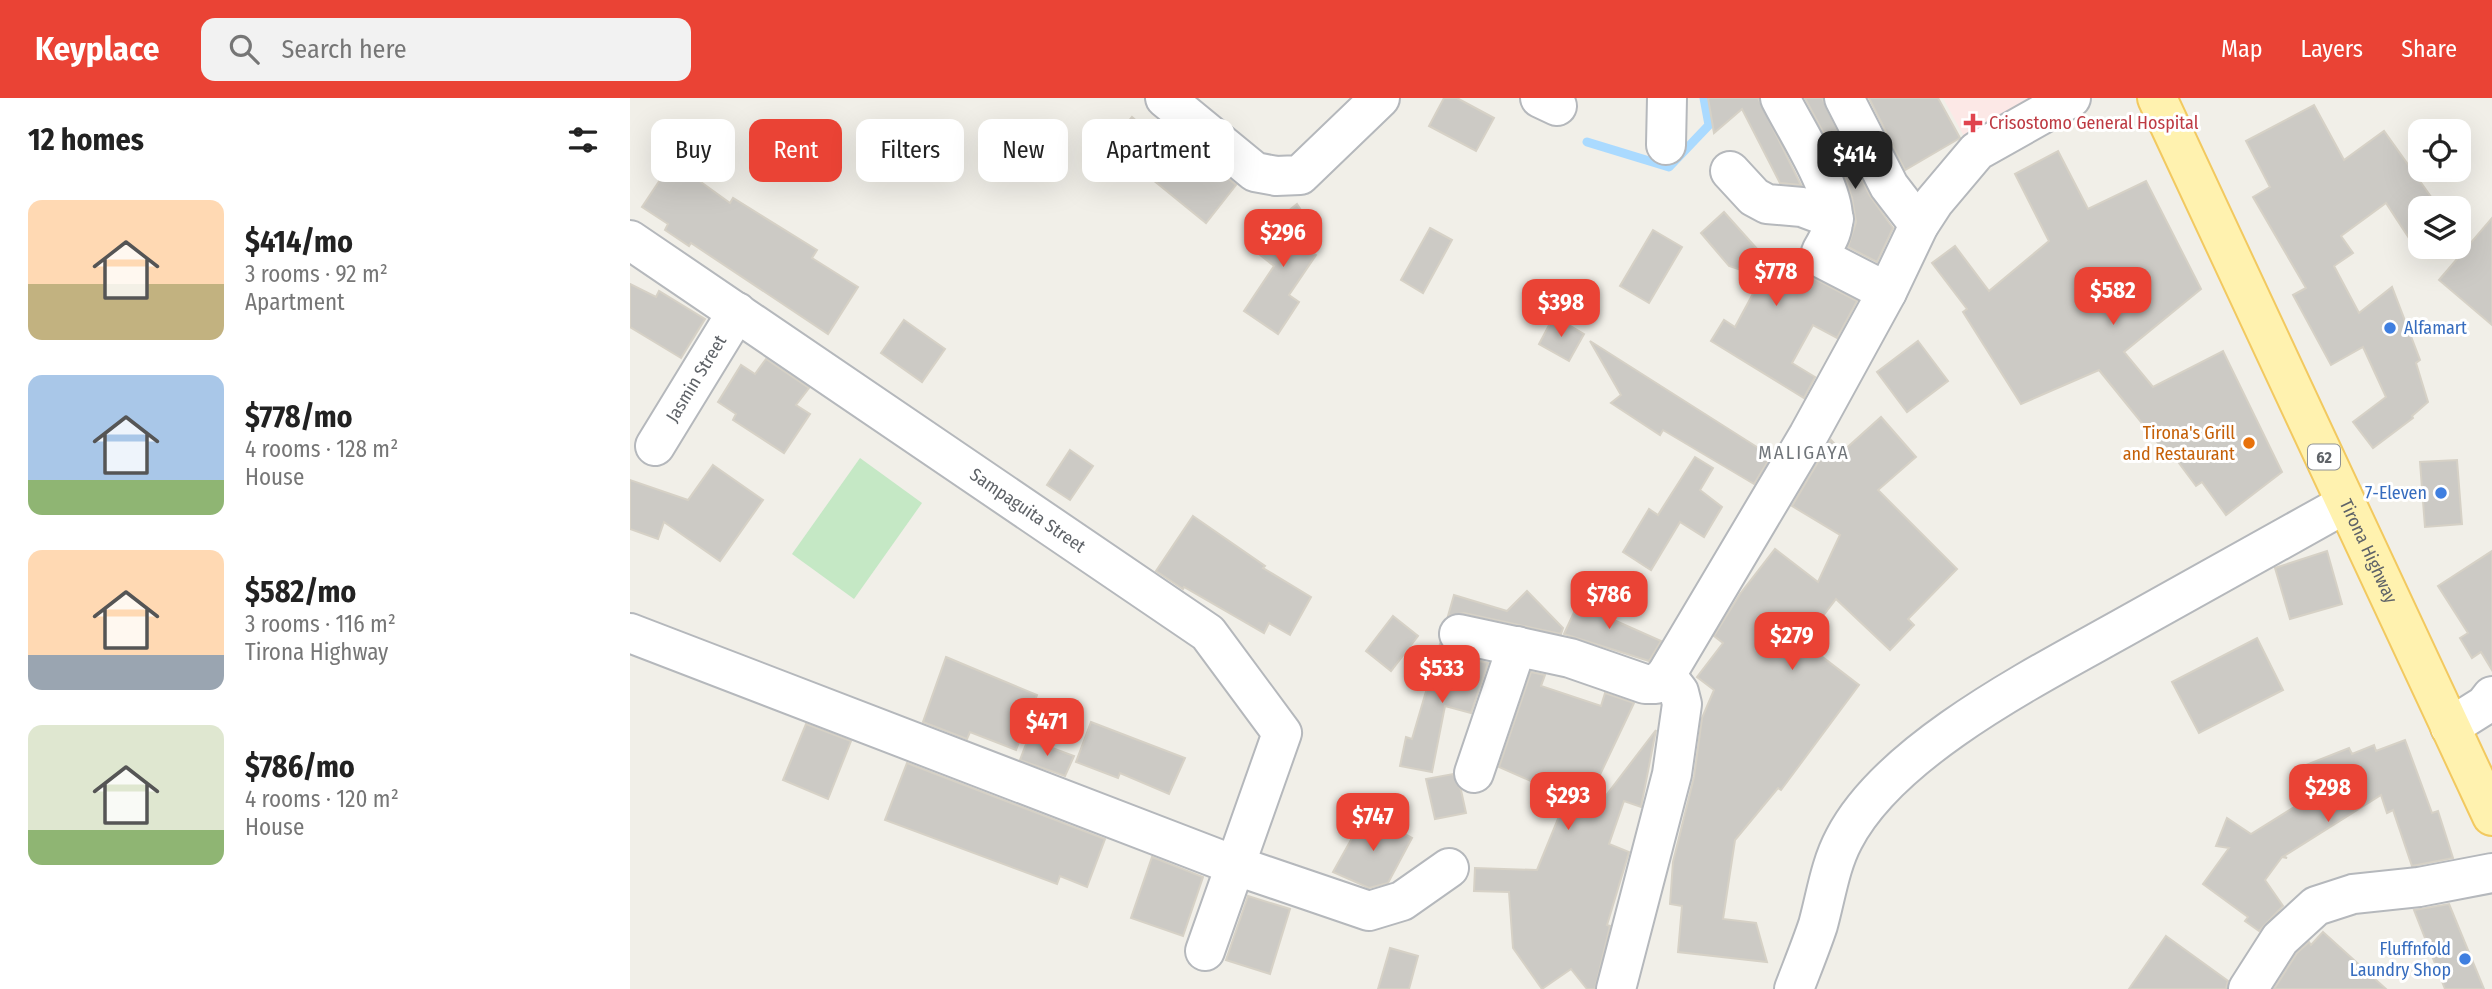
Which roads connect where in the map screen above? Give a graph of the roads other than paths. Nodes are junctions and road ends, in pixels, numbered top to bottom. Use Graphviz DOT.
graph roads {
  1 [pos="1165,98"];
  2 [pos="1380,98"];
  3 [pos="1667,98"];
  4 [pos="1780,98"];
  5 [pos="1844,98"];
  6 [pos="2071,98"];
  7 [pos="2157,98"];
  8 [pos="1666,145"];
  9 [pos="1730,171"];
  10 [pos="1834,219"];
  11 [pos="1919,225"];
  12 [pos="630,240"];
  13 [pos="1887,292"];
  14 [pos="737,312"];
  15 [pos="655,446"];
  16 [pos="2345,504"];
  17 [pos="630,633"];
  18 [pos="1459,634"];
  19 [pos="1517,646"];
  20 [pos="1666,675"];
  21 [pos="2492,696"];
  22 [pos="2450,727"];
  23 [pos="1474,773"];
  24 [pos="2492,816"];
  25 [pos="1234,865"];
  26 [pos="1449,868"];
  27 [pos="2492,873"];
  28 [pos="1205,951"];
  29 [pos="1616,989"];
  30 [pos="1794,989"];
  31 [pos="2248,989"];
  1 -- 2 [label="street"];
  3 -- 8 [label="street"];
  4 -- 10 [label="street"];
  5 -- 11 [label="street"];
  6 -- 11 [label="street"];
  7 -- 16 [label="main road, Tirona Highway / 62"];
  9 -- 10 [label="street"];
  10 -- 13 [label="street"];
  11 -- 13 [label="street"];
  12 -- 14 [label="street, Sampaguita Street"];
  13 -- 20 [label="street"];
  14 -- 15 [label="street, Jasmin Street"];
  14 -- 25 [label="street, Sampaguita Street"];
  16 -- 22 [label="main road, Tirona Highway / 62"];
  16 -- 30 [label="street"];
  17 -- 25 [label="street"];
  18 -- 19 [label="street"];
  19 -- 20 [label="street"];
  19 -- 23 [label="street"];
  20 -- 29 [label="street"];
  21 -- 22 [label="street"];
  22 -- 24 [label="main road, Tirona Highway / 62"];
  25 -- 26 [label="street"];
  25 -- 28 [label="street"];
  27 -- 31 [label="street"];
}
